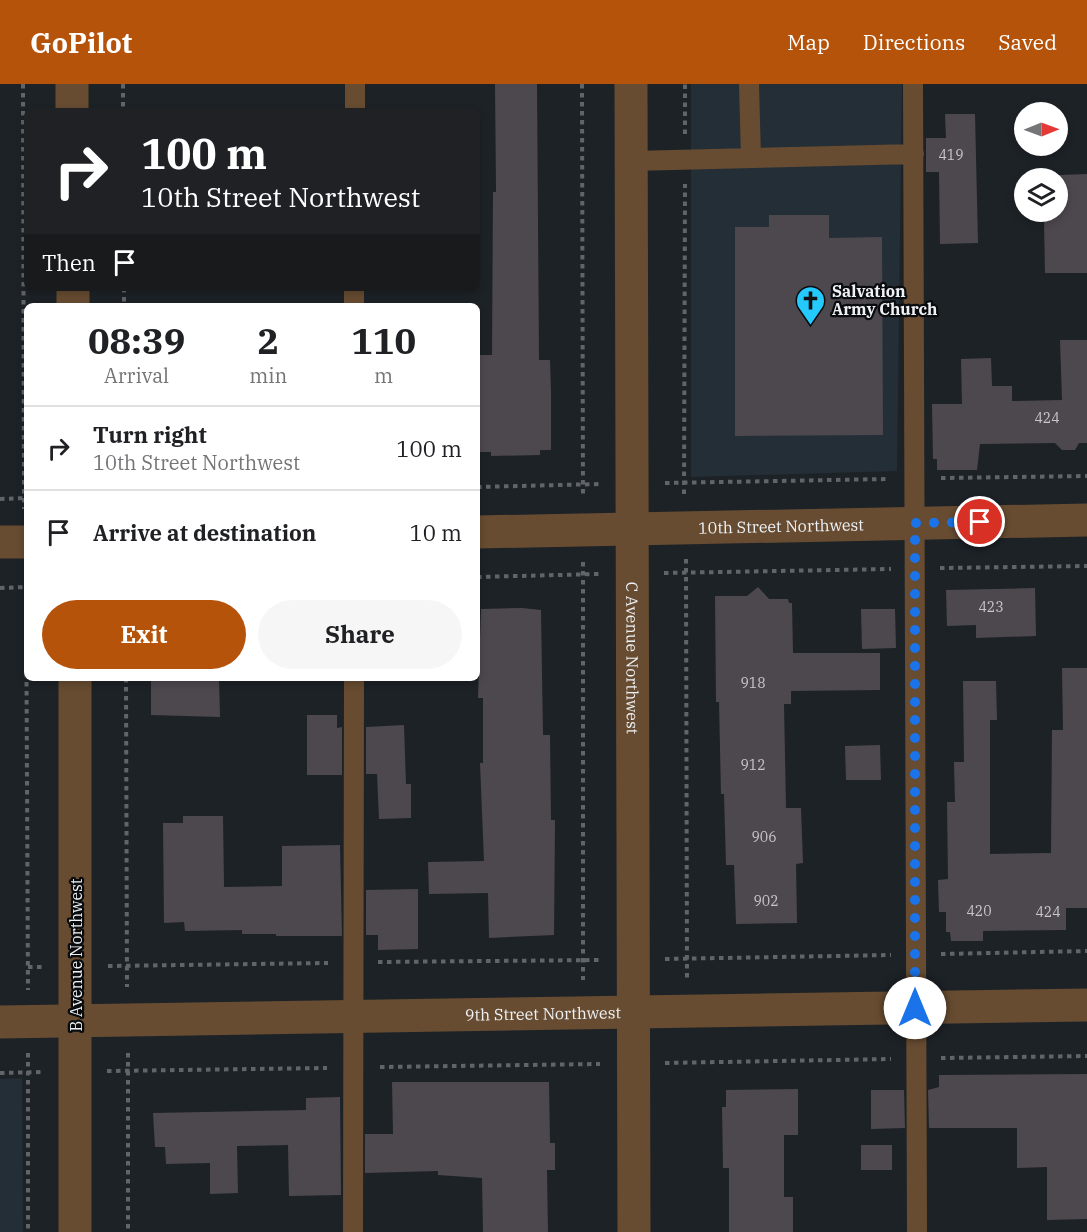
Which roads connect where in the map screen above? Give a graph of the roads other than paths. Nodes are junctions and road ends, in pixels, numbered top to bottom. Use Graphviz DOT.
graph roads {
  1 [pos="72,84"];
  2 [pos="355,84"];
  3 [pos="631,84"];
  4 [pos="749,84"];
  5 [pos="914,84"];
  6 [pos="72,108"];
  7 [pos="355,108"];
  8 [pos="914,154"];
  9 [pos="751,158"];
  10 [pos="632,161"];
  11 [pos="1087,520"];
  12 [pos="915,523"];
  13 [pos="633,529"];
  14 [pos="480,532"];
  15 [pos="24,541"];
  16 [pos="0,542"];
  17 [pos="75,681"];
  18 [pos="354,681"];
  19 [pos="1087,1005"];
  20 [pos="915,1008"];
  21 [pos="634,1011"];
  22 [pos="355,1016"];
  23 [pos="76,1019"];
  24 [pos="0,1022"];
  25 [pos="75,1232"];
  26 [pos="353,1232"];
  27 [pos="634,1232"];
  28 [pos="917,1232"];
  1 -- 6 [label="street"];
  2 -- 7 [label="lane"];
  3 -- 10 [label="street, C Avenue Northwest"];
  4 -- 9 [label="lane"];
  5 -- 8 [label="lane"];
  8 -- 9 [label="lane"];
  8 -- 12 [label="lane"];
  9 -- 10 [label="lane"];
  10 -- 13 [label="street, C Avenue Northwest"];
  11 -- 12 [label="street, 10th Street Northwest"];
  12 -- 13 [label="street, 10th Street Northwest"];
  12 -- 20 [label="lane"];
  13 -- 14 [label="street, 10th Street Northwest"];
  13 -- 21 [label="street, C Avenue Northwest"];
  15 -- 16 [label="street"];
  17 -- 23 [label="street, B Avenue Northwest"];
  18 -- 22 [label="lane"];
  19 -- 20 [label="street, 9th Street Northwest"];
  20 -- 21 [label="street, 9th Street Northwest"];
  20 -- 28 [label="lane"];
  21 -- 22 [label="street, 9th Street Northwest"];
  21 -- 27 [label="street, C Avenue Northwest"];
  22 -- 23 [label="street, 9th Street Northwest"];
  22 -- 26 [label="lane"];
  23 -- 24 [label="street, 9th Street Northwest"];
  23 -- 25 [label="street, B Avenue Northwest"];
}
